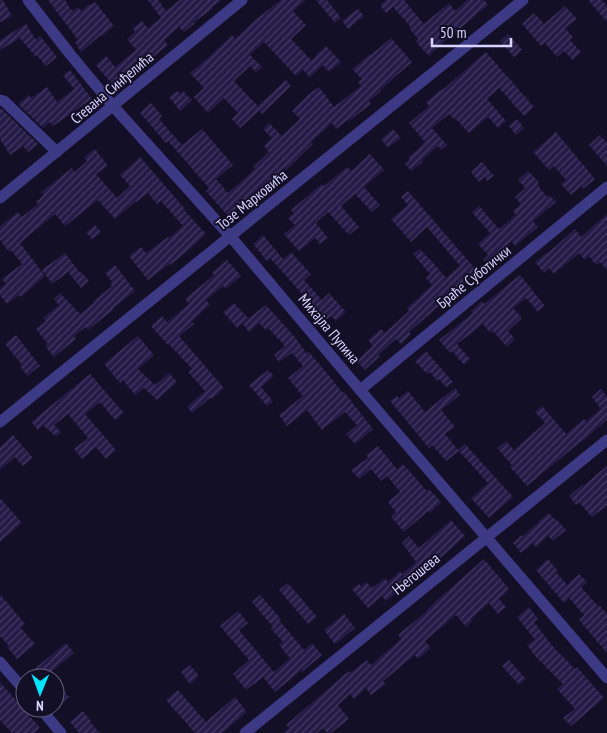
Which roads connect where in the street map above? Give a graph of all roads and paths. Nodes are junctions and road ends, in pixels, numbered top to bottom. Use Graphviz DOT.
graph roads {
  1 [pos="28,0"];
  2 [pos="242,0"];
  3 [pos="523,0"];
  4 [pos="0,100"];
  5 [pos="113,106"];
  6 [pos="57,152"];
  7 [pos="607,187"];
  8 [pos="0,198"];
  9 [pos="231,236"];
  10 [pos="360,390"];
  11 [pos="0,422"];
  12 [pos="607,440"];
  13 [pos="486,537"];
  14 [pos="0,662"];
  15 [pos="607,678"];
  16 [pos="15,679"];
  17 [pos="48,718"];
  18 [pos="61,733"];
  19 [pos="245,733"];
  1 -- 5 [label="street, Михајла Пупина"];
  2 -- 5 [label="street, Стевана Синђелића"];
  3 -- 9 [label="street, Тозе Марковића"];
  4 -- 6 [label="street"];
  5 -- 6 [label="street, Стевана Синђелића"];
  5 -- 9 [label="street, Михајла Пупина"];
  6 -- 8 [label="street, Стевана Синђелића"];
  7 -- 10 [label="street, Браће Суботички"];
  9 -- 10 [label="street, Михајла Пупина"];
  9 -- 11 [label="street, Тозе Марковића"];
  10 -- 13 [label="street, Михајла Пупина"];
  12 -- 13 [label="street, Његошева"];
  13 -- 15 [label="street, Михајла Пупина"];
  13 -- 19 [label="street, Његошева"];
  14 -- 16 [label="street"];
  17 -- 18 [label="street"];
}
